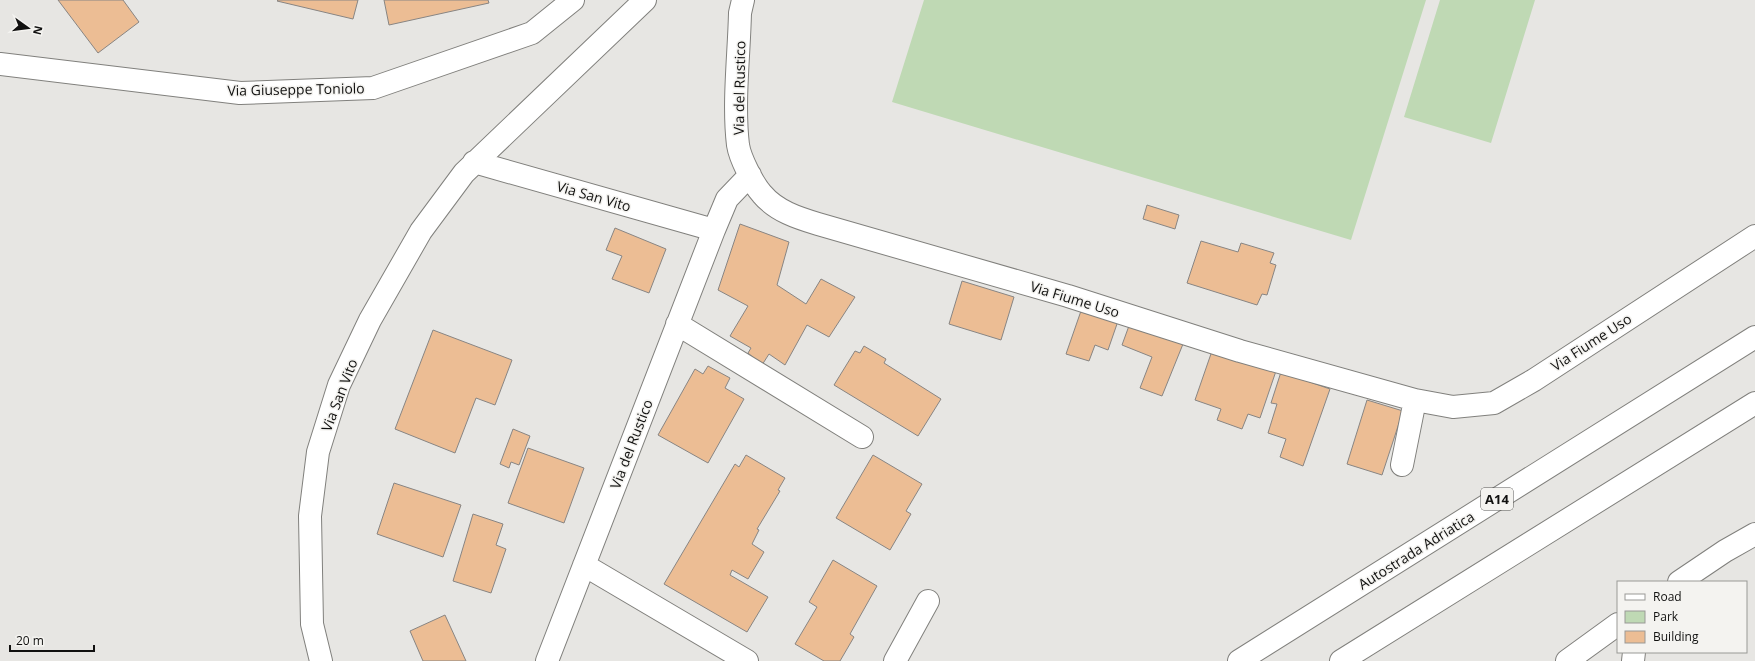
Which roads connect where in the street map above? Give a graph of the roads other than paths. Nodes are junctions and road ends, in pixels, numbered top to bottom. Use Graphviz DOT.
graph roads {
  1 [pos="573,0"];
  2 [pos="645,0"];
  3 [pos="743,0"];
  4 [pos="0,64"];
  5 [pos="474,162"];
  6 [pos="750,175"];
  7 [pos="714,230"];
  8 [pos="1755,236"];
  9 [pos="677,324"];
  10 [pos="1755,337"];
  11 [pos="1415,400"];
  12 [pos="1755,403"];
  13 [pos="862,437"];
  14 [pos="1402,465"];
  15 [pos="1755,534"];
  16 [pos="584,565"];
  17 [pos="1680,581"];
  18 [pos="928,601"];
  19 [pos="1617,625"];
  20 [pos="1576,657"];
  21 [pos="321,661"];
  22 [pos="547,661"];
  23 [pos="747,661"];
  24 [pos="895,661"];
  25 [pos="1239,661"];
  26 [pos="1341,661"];
  1 -- 4 [label="main road, Via Giuseppe Toniolo"];
  2 -- 5 [label="main road, Via San Vito"];
  3 -- 6 [label="main road, Via del Rustico"];
  5 -- 7 [label="main road, Via San Vito"];
  5 -- 21 [label="main road, Via San Vito"];
  6 -- 7 [label="main road, Via del Rustico"];
  6 -- 11 [label="main road, Via Fiume Uso"];
  7 -- 9 [label="main road, Via del Rustico"];
  8 -- 11 [label="main road, Via Fiume Uso"];
  9 -- 13 [label="main road"];
  9 -- 16 [label="main road, Via del Rustico"];
  10 -- 25 [label="main road, Autostrada Adriatica / A14"];
  11 -- 14 [label="main road"];
  12 -- 26 [label="main road"];
  15 -- 17 [label="main road"];
  16 -- 22 [label="main road, Via del Rustico"];
  16 -- 23 [label="main road"];
  18 -- 24 [label="main road"];
  19 -- 20 [label="main road"];
}
